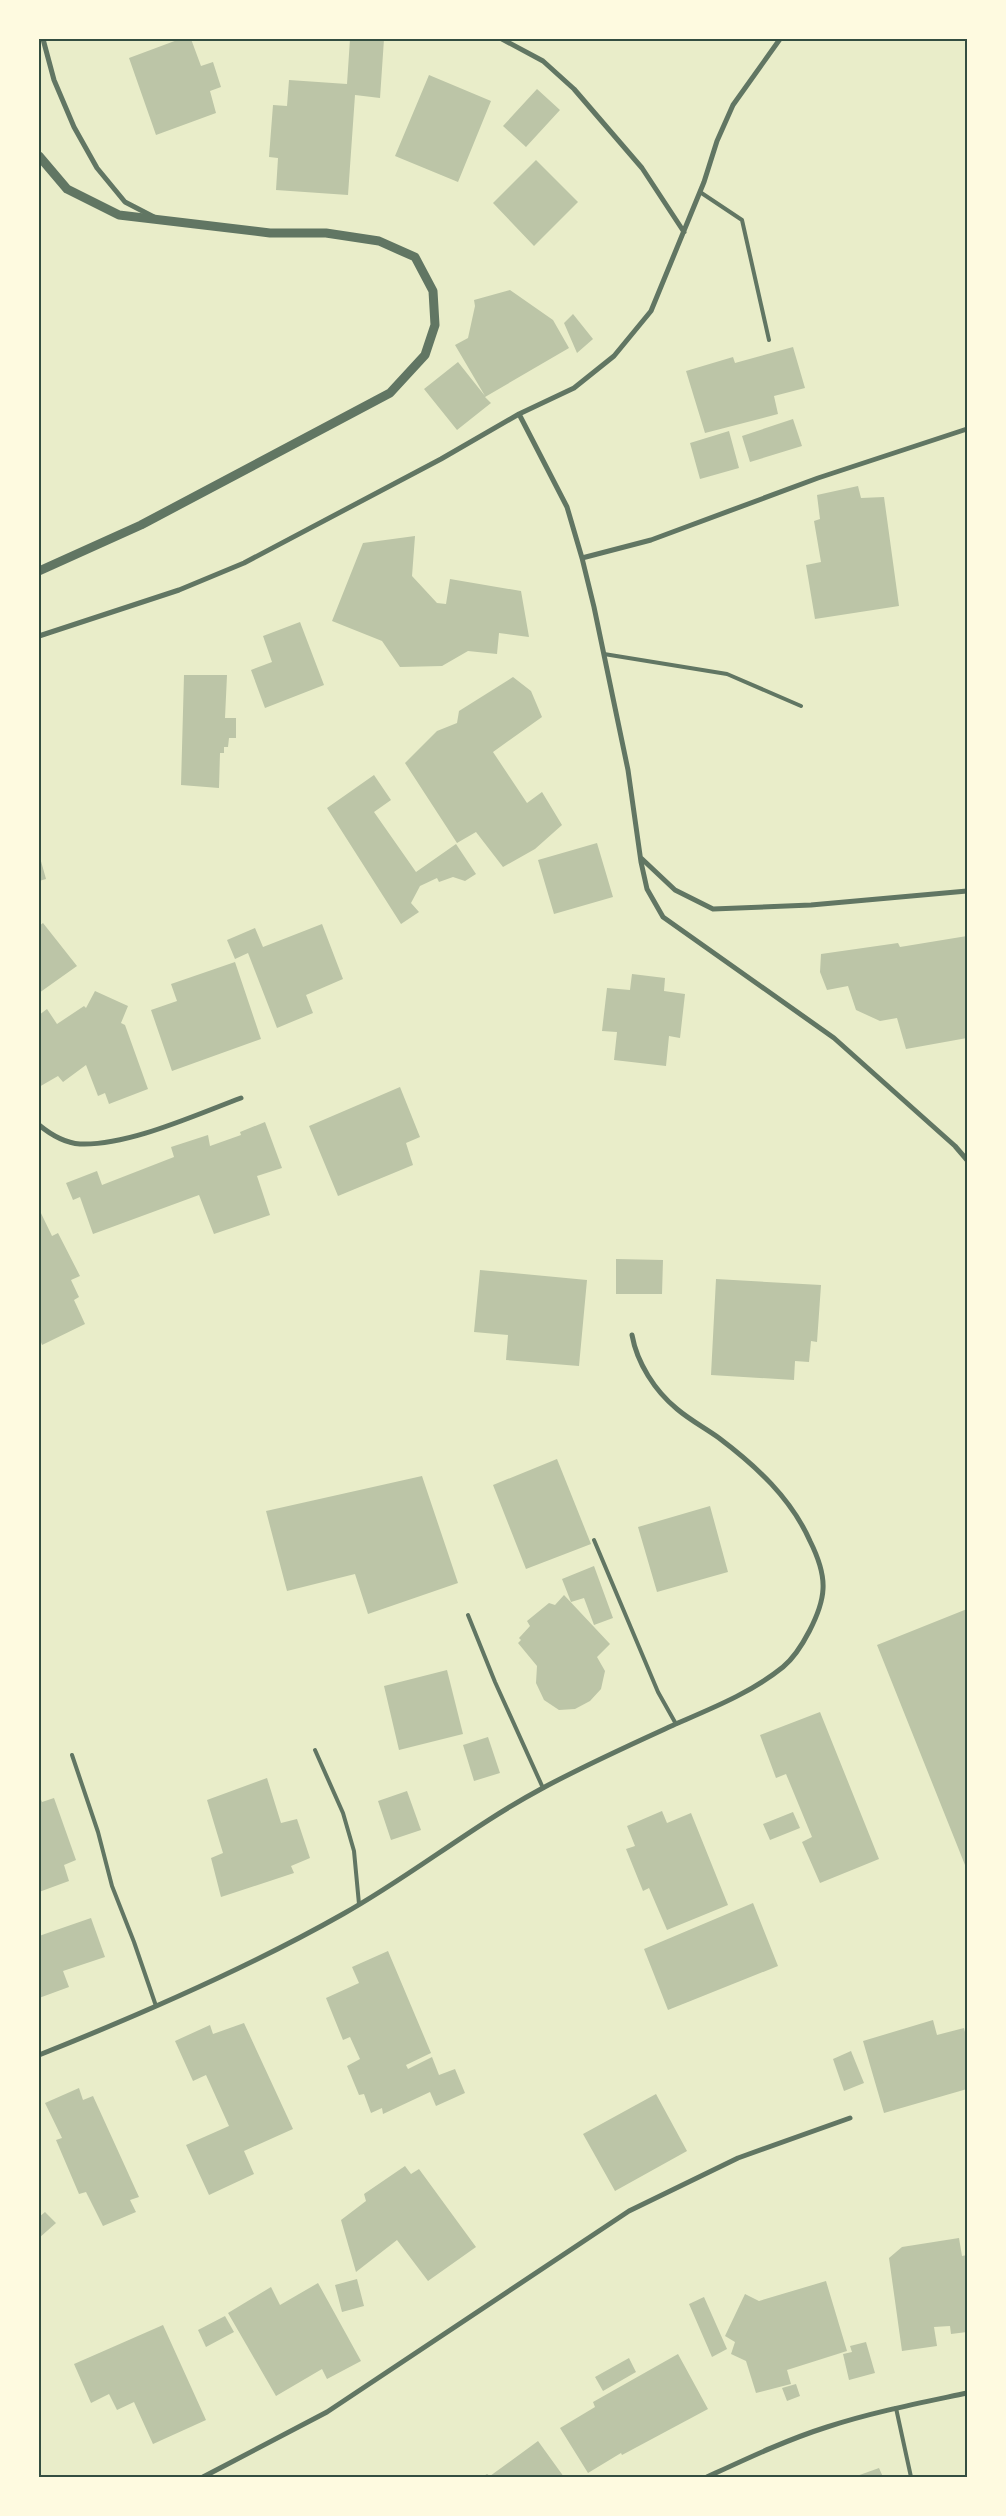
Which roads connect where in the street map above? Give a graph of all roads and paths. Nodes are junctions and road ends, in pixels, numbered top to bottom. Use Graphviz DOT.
graph roads {
  1 [pos="42,39"];
  2 [pos="502,39"];
  3 [pos="780,39"];
  4 [pos="39,156"];
  5 [pos="700,192"];
  6 [pos="163,222"];
  7 [pos="684,232"];
  8 [pos="769,340"];
  9 [pos="518,414"];
  10 [pos="967,429"];
  11 [pos="582,558"];
  12 [pos="39,571"];
  13 [pos="39,636"];
  14 [pos="604,654"];
  15 [pos="801,706"];
  16 [pos="640,857"];
  17 [pos="967,891"];
  18 [pos="241,1098"];
  19 [pos="39,1125"];
  20 [pos="967,1160"];
  21 [pos="632,1335"];
  22 [pos="594,1540"];
  23 [pos="468,1615"];
  24 [pos="676,1724"];
  25 [pos="315,1750"];
  26 [pos="72,1755"];
  27 [pos="542,1788"];
  28 [pos="359,1904"];
  29 [pos="156,2006"];
  30 [pos="39,2055"];
  31 [pos="850,2118"];
  32 [pos="967,2394"];
  33 [pos="896,2408"];
  34 [pos="203,2477"];
  35 [pos="707,2477"];
  36 [pos="911,2477"];
  1 -- 6 [label="street"];
  2 -- 7 [label="street"];
  3 -- 5 [label="street"];
  4 -- 6 [label="street"];
  5 -- 7 [label="street"];
  5 -- 8 [label="lane"];
  6 -- 12 [label="street"];
  7 -- 9 [label="street"];
  9 -- 11 [label="street"];
  9 -- 13 [label="street"];
  10 -- 11 [label="street"];
  11 -- 14 [label="street"];
  14 -- 15 [label="lane"];
  14 -- 16 [label="street"];
  16 -- 17 [label="street"];
  16 -- 20 [label="street"];
  18 -- 19 [label="street"];
  21 -- 24 [label="street"];
  22 -- 24 [label="lane"];
  23 -- 27 [label="lane"];
  24 -- 27 [label="street"];
  25 -- 28 [label="lane"];
  26 -- 29 [label="lane"];
  27 -- 28 [label="street"];
  28 -- 29 [label="street"];
  29 -- 30 [label="street"];
  31 -- 34 [label="street"];
  32 -- 33 [label="street"];
  33 -- 35 [label="street"];
  33 -- 36 [label="lane"];
}
